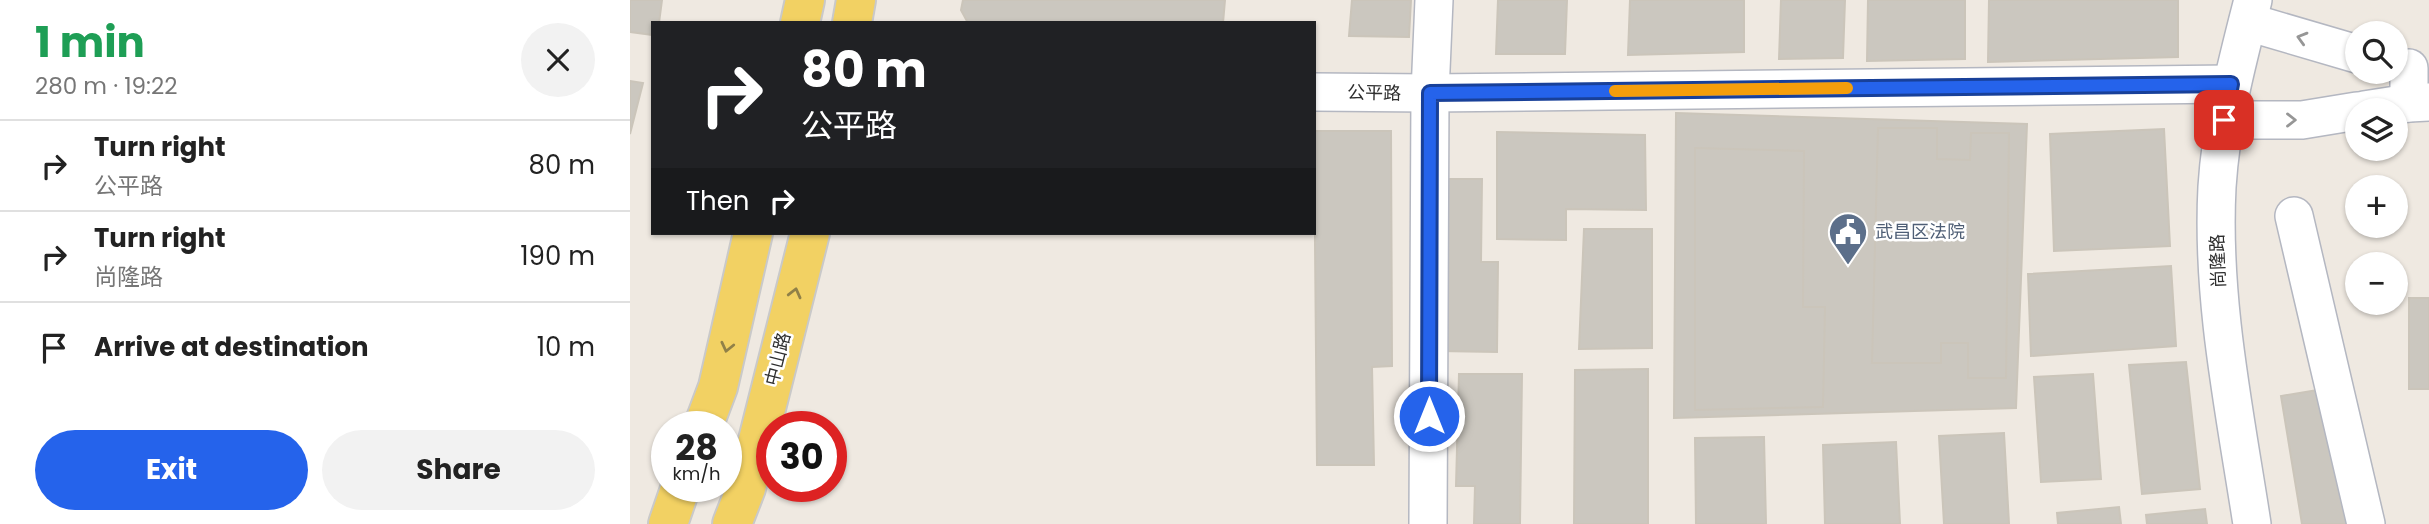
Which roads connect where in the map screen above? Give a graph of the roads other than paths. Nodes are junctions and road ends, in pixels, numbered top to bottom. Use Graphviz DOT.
graph roads {
  1 [pos="805,0"];
  2 [pos="856,0"];
  3 [pos="1434,0"];
  4 [pos="2251,11"];
  5 [pos="800,21"];
  6 [pos="852,21"];
  7 [pos="2345,49"];
  8 [pos="2414,81"];
  9 [pos="2231,84"];
  10 [pos="1316,92"];
  11 [pos="1430,93"];
  12 [pos="2385,98"];
  13 [pos="2345,113"];
  14 [pos="2224,120"];
  15 [pos="2294,216"];
  16 [pos="753,235"];
  17 [pos="809,235"];
  18 [pos="709,411"];
  19 [pos="676,502"];
  20 [pos="668,524"];
  21 [pos="732,524"];
  22 [pos="1428,524"];
  23 [pos="2252,524"];
  24 [pos="2365,524"];
  1 -- 5 [label="main road"];
  2 -- 6 [label="main road"];
  3 -- 11 [label="street"];
  7 -- 4 [label="street, one-way"];
  4 -- 9 [label="street, 尚隆路"];
  8 -- 12 [label="street"];
  9 -- 11 [label="street, 公平路"];
  9 -- 14 [label="street, 尚隆路"];
  10 -- 11 [label="street, 公平路"];
  11 -- 22 [label="street"];
  14 -- 13 [label="street, one-way"];
  14 -- 23 [label="street, 尚隆路"];
  15 -- 24 [label="street"];
  16 -- 18 [label="main road, one-way"];
  21 -- 17 [label="main road, 中山路, one-way"];
  19 -- 20 [label="main road"];
}
